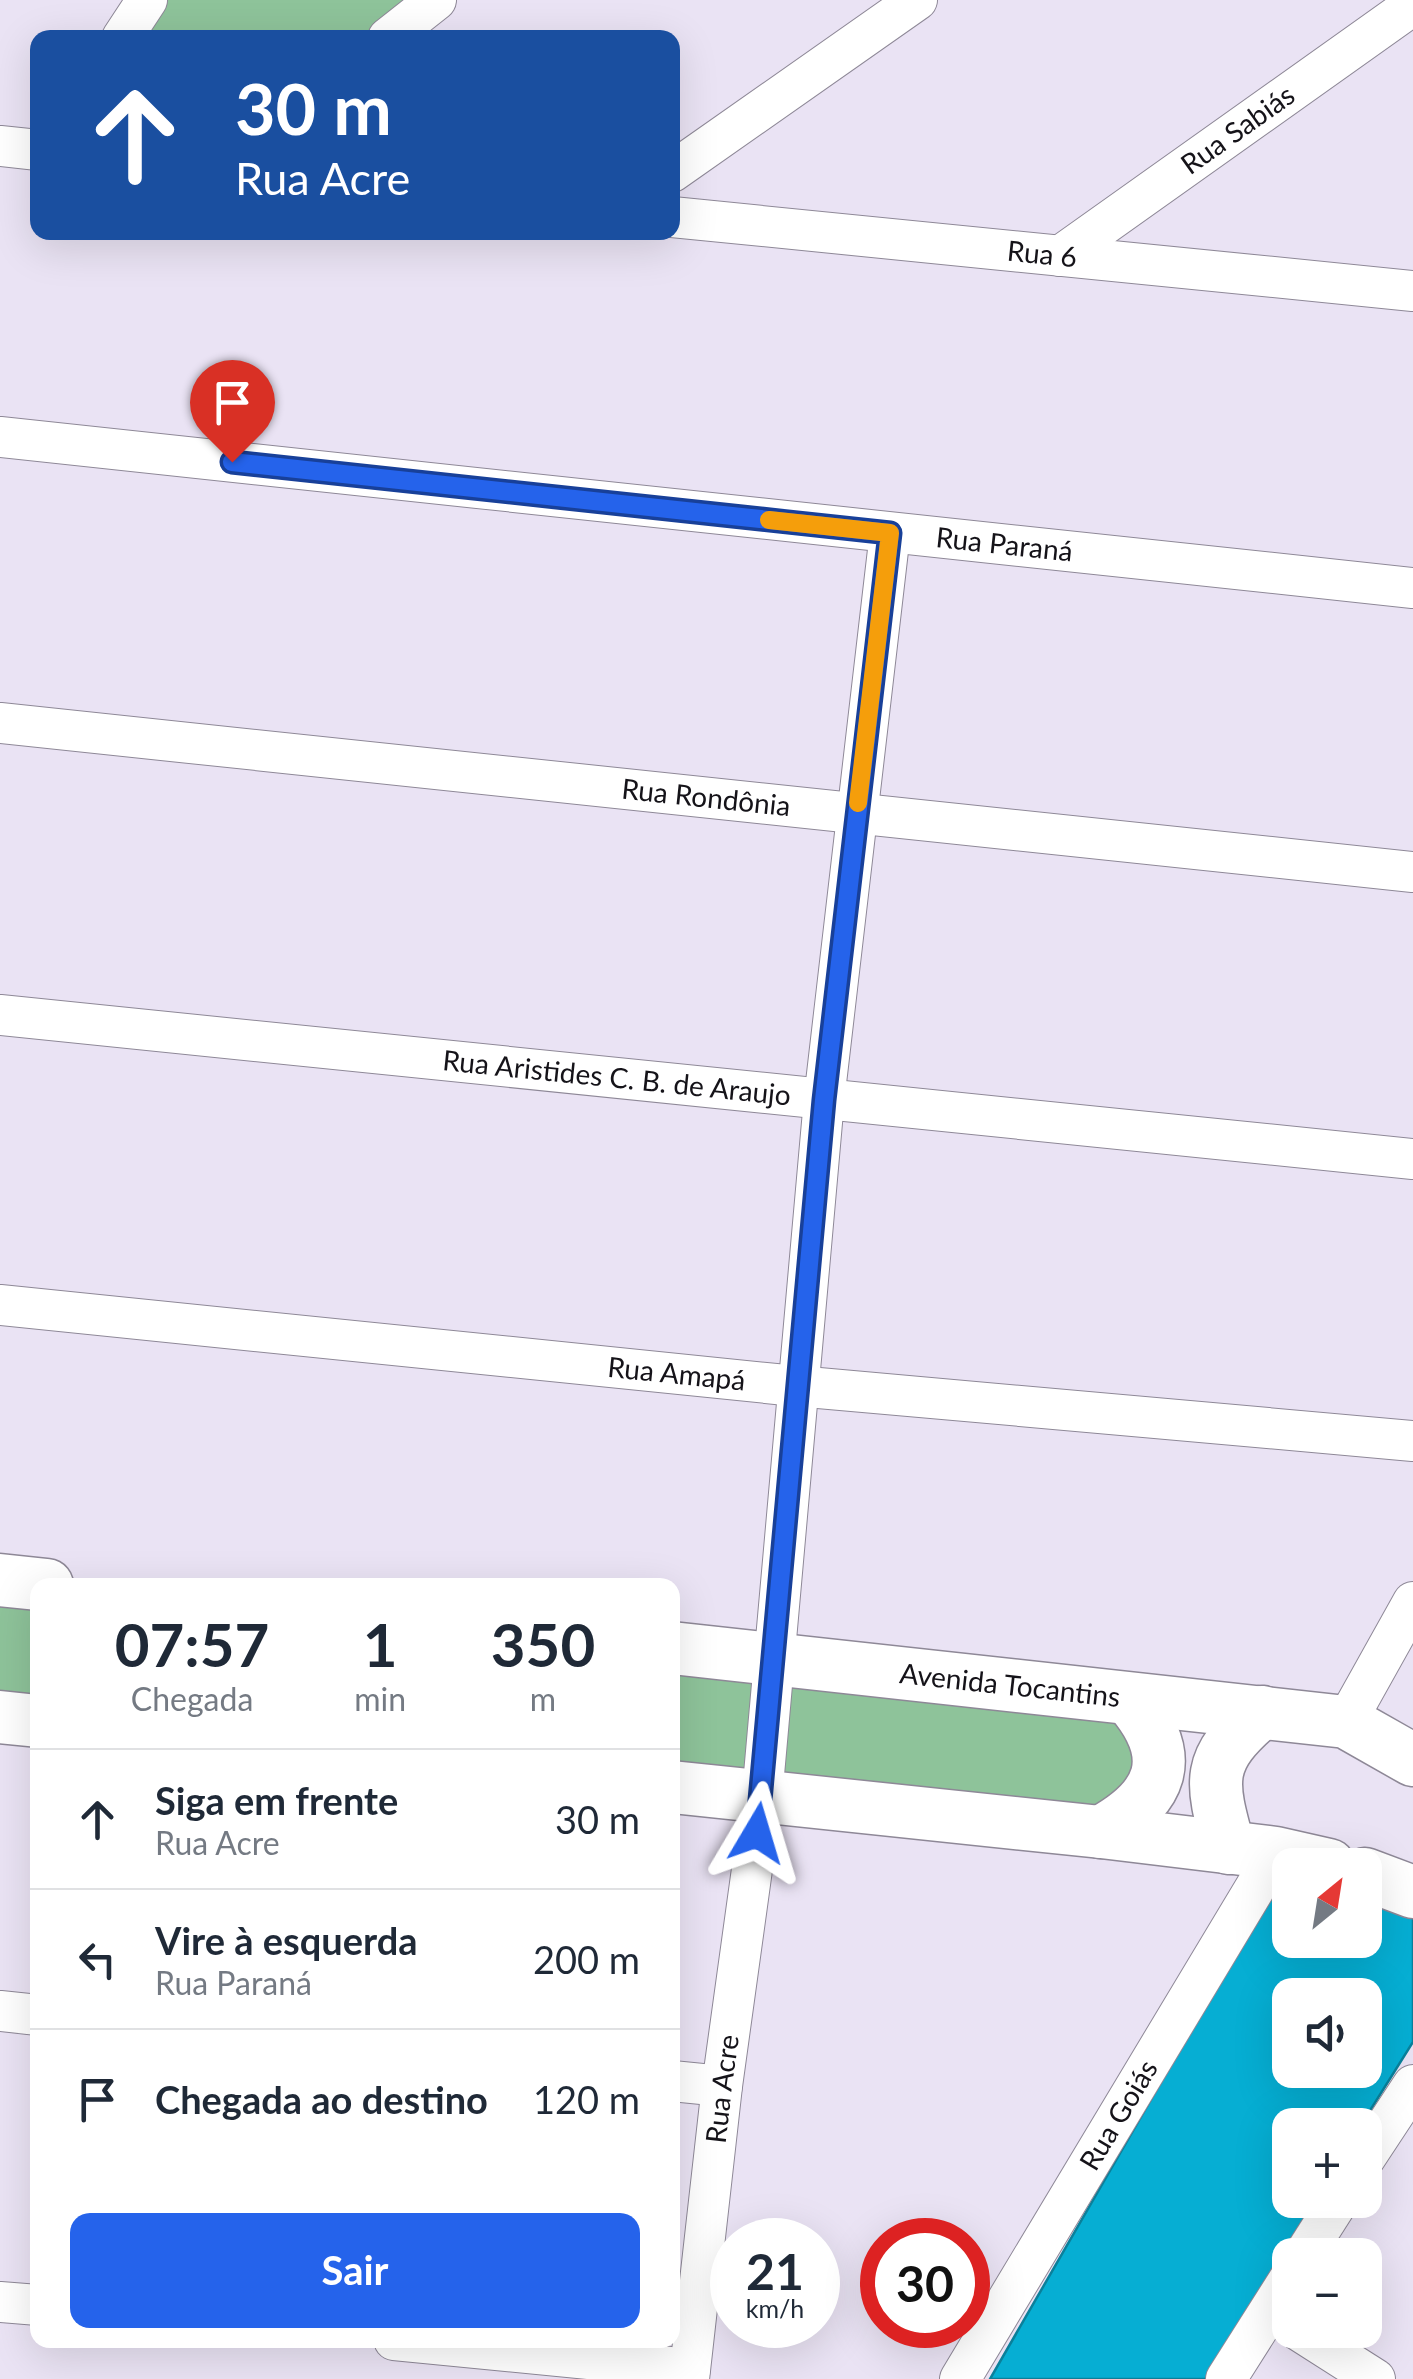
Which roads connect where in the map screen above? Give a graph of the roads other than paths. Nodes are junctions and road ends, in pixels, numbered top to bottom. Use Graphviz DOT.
graph roads {
  1 [pos="146,0"];
  2 [pos="436,0"];
  3 [pos="917,0"];
  4 [pos="1413,4"];
  5 [pos="127,30"];
  6 [pos="398,30"];
  7 [pos="0,146"];
  8 [pos="30,149"];
  9 [pos="680,166"];
  10 [pos="680,218"];
  11 [pos="1060,256"];
  12 [pos="1413,290"];
  13 [pos="0,437"];
  14 [pos="890,533"];
  15 [pos="1413,588"];
  16 [pos="0,723"];
  17 [pos="857,811"];
  18 [pos="1413,872"];
  19 [pos="0,1015"];
  20 [pos="824,1100"];
  21 [pos="1413,1160"];
  22 [pos="0,1305"];
  23 [pos="796,1386"];
  24 [pos="1413,1440"];
  25 [pos="0,1580"];
  26 [pos="30,1583"];
  27 [pos="1413,1602"];
  28 [pos="680,1649"];
  29 [pos="775,1658"];
  30 [pos="1131,1701"];
  31 [pos="1262,1712"];
  32 [pos="0,1717"];
  33 [pos="30,1720"];
  34 [pos="1346,1722"];
  35 [pos="1413,1760"];
  36 [pos="680,1788"];
  37 [pos="762,1796"];
  38 [pos="1101,1832"];
  39 [pos="1253,1850"];
  40 [pos="1272,1854"];
  41 [pos="0,2011"];
  42 [pos="30,2014"];
  43 [pos="680,2081"];
  44 [pos="1413,2085"];
  45 [pos="722,2086"];
  46 [pos="1382,2132"];
  47 [pos="0,2302"];
  48 [pos="30,2304"];
  49 [pos="1272,2335"];
  50 [pos="463,2348"];
  51 [pos="1327,2348"];
  52 [pos="689,2374"];
  53 [pos="960,2379"];
  54 [pos="1226,2379"];
  55 [pos="1376,2379"];
  1 -- 5 [label="street"];
  2 -- 6 [label="street"];
  3 -- 9 [label="street"];
  4 -- 11 [label="street, Rua Sabiás"];
  7 -- 8 [label="street"];
  10 -- 11 [label="street, Rua 6"];
  11 -- 12 [label="street, Rua 6"];
  13 -- 14 [label="street, Rua Paraná"];
  14 -- 15 [label="street, Rua Paraná"];
  14 -- 17 [label="street"];
  16 -- 17 [label="street, Rua Rondônia"];
  17 -- 18 [label="street, Rua Rondônia"];
  17 -- 20 [label="street"];
  19 -- 20 [label="street, Rua Aristides C. B. de Araujo"];
  20 -- 21 [label="street, Rua Aristides C. B. de Araujo"];
  20 -- 23 [label="street"];
  22 -- 23 [label="street, Rua Amapá"];
  23 -- 24 [label="street, Rua Amapá"];
  23 -- 29 [label="street"];
  25 -- 26 [label="street"];
  27 -- 34 [label="street"];
  28 -- 29 [label="street, Avenida Tocantins"];
  29 -- 30 [label="street, Avenida Tocantins"];
  29 -- 37 [label="street, Rua Acre"];
  30 -- 31 [label="street, Avenida Tocantins"];
  30 -- 38 [label="street"];
  31 -- 34 [label="street, Avenida Tocantins"];
  31 -- 39 [label="street"];
  32 -- 33 [label="street"];
  34 -- 35 [label="street"];
  36 -- 37 [label="street"];
  37 -- 38 [label="street"];
  37 -- 45 [label="street, Rua Acre"];
  38 -- 39 [label="street"];
  39 -- 40 [label="street"];
  39 -- 53 [label="street, Rua Goiás"];
  41 -- 42 [label="street"];
  43 -- 45 [label="street"];
  44 -- 46 [label="street"];
  45 -- 52 [label="street, Rua Acre"];
  47 -- 48 [label="street"];
  49 -- 54 [label="street"];
  50 -- 52 [label="street"];
  51 -- 55 [label="street"];
}
